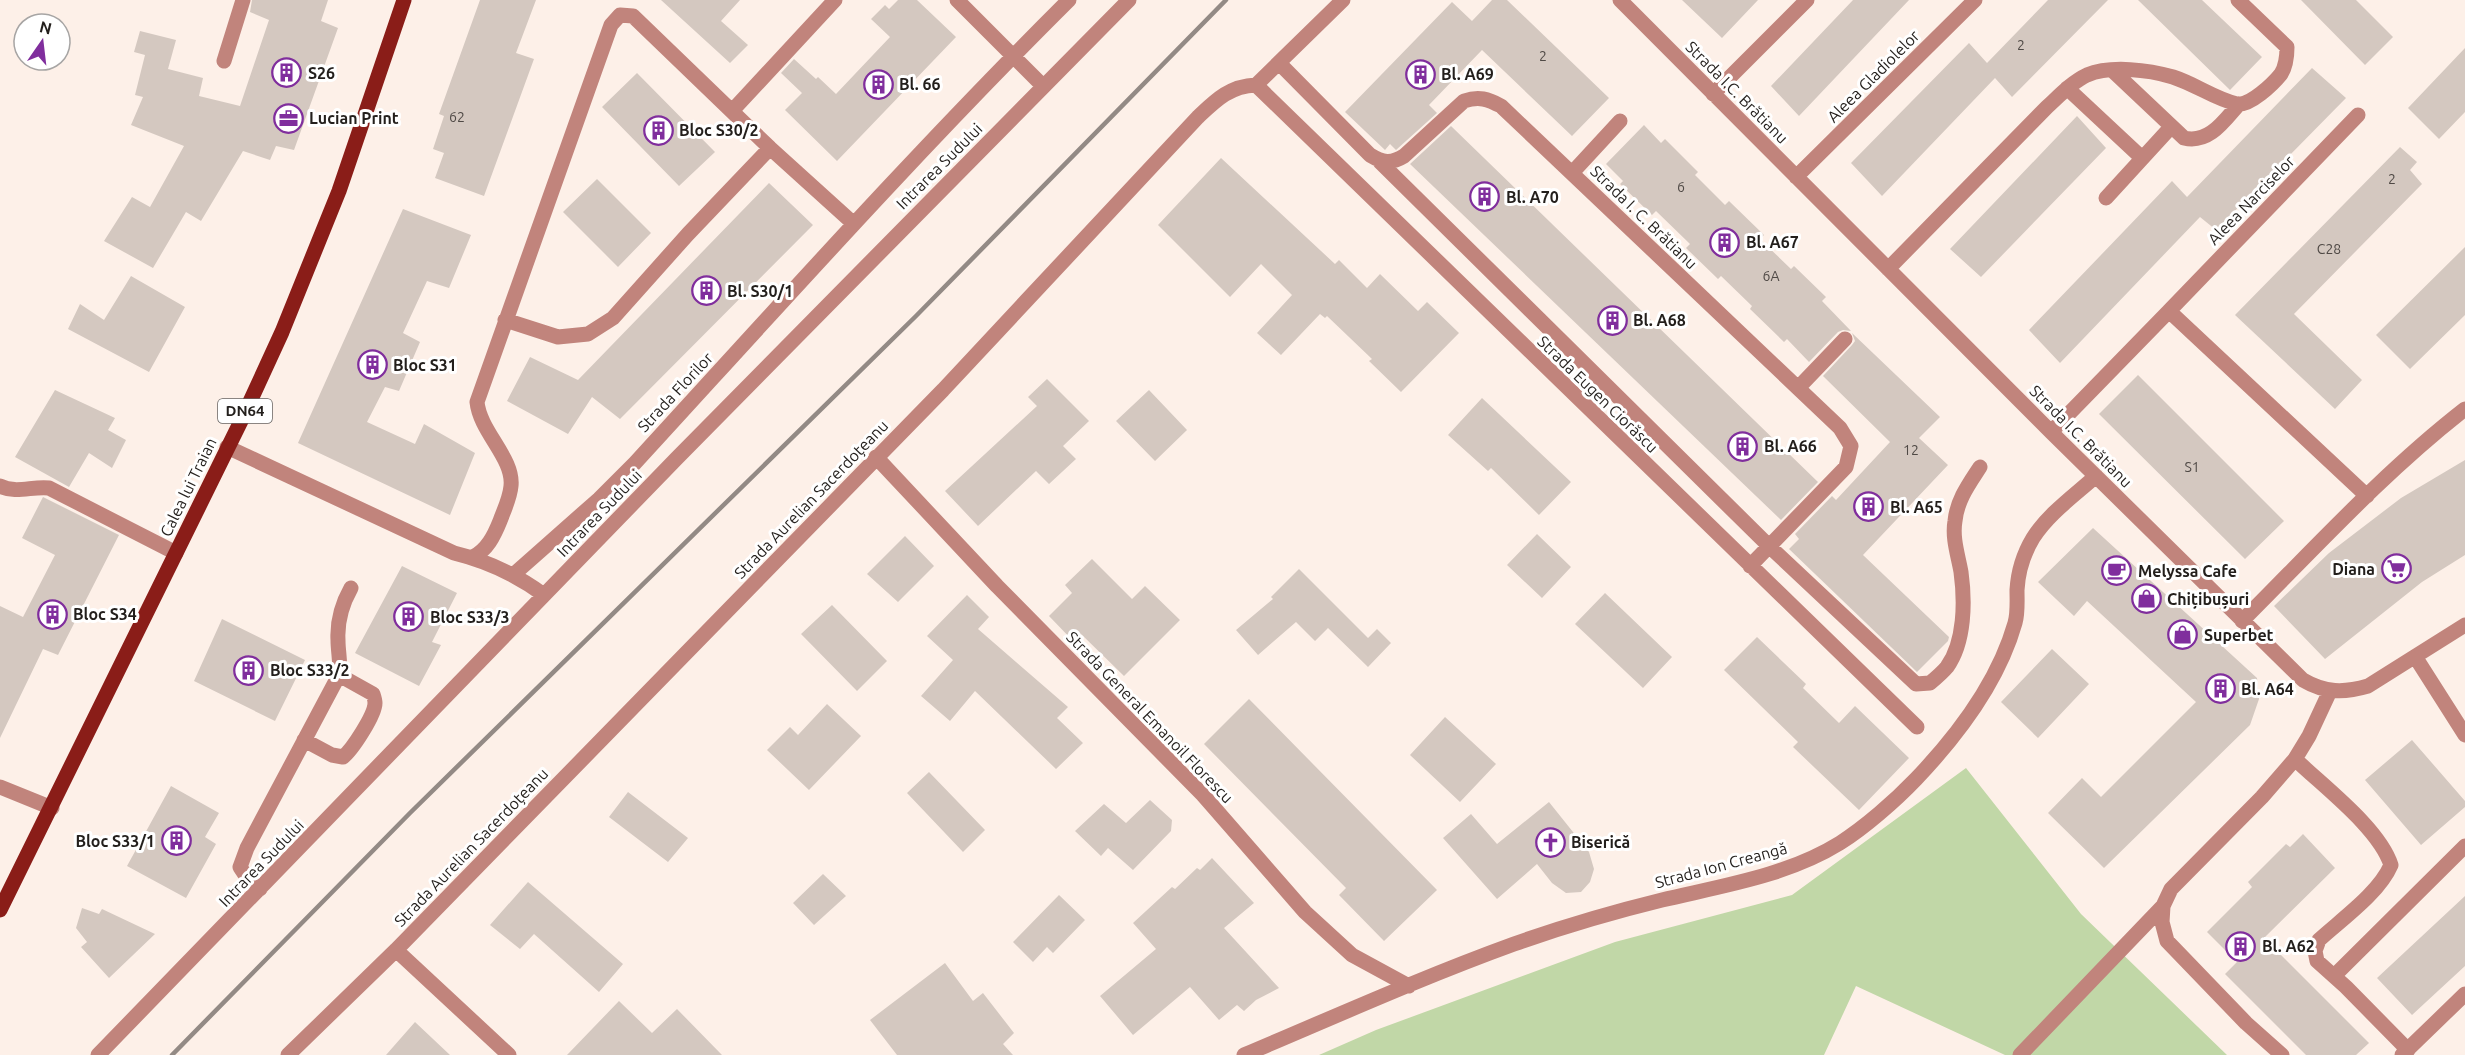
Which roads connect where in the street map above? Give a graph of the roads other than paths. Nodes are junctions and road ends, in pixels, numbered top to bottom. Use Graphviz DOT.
graph roads {
  1 [pos="243,0"];
  2 [pos="404,0"];
  3 [pos="835,0"];
  4 [pos="957,0"];
  5 [pos="1069,0"];
  6 [pos="1129,0"];
  7 [pos="1343,0"];
  8 [pos="1620,0"];
  9 [pos="1807,0"];
  10 [pos="1975,0"];
  11 [pos="2238,0"];
  12 [pos="1014,55"];
  13 [pos="224,62"];
  14 [pos="1279,63"];
  15 [pos="2113,71"];
  16 [pos="1256,85"];
  17 [pos="1043,86"];
  18 [pos="2067,88"];
  19 [pos="1713,94"];
  20 [pos="2239,104"];
  21 [pos="732,111"];
  22 [pos="2358,115"];
  23 [pos="1620,121"];
  24 [pos="2171,127"];
  25 [pos="770,148"];
  26 [pos="2142,158"];
  27 [pos="1380,162"];
  28 [pos="1572,173"];
  29 [pos="1796,177"];
  30 [pos="2106,198"];
  31 [pos="854,224"];
  32 [pos="1888,269"];
  33 [pos="2169,311"];
  34 [pos="505,320"];
  35 [pos="1845,339"];
  36 [pos="1798,388"];
  37 [pos="2465,409"];
  38 [pos="2051,432"];
  39 [pos="227,447"];
  40 [pos="876,457"];
  41 [pos="1980,467"];
  42 [pos="2096,476"];
  43 [pos="1,490"];
  44 [pos="2367,496"];
  45 [pos="1769,546"];
  46 [pos="176,553"];
  47 [pos="473,557"];
  48 [pos="1750,566"];
  49 [pos="513,575"];
  50 [pos="351,588"];
  51 [pos="544,595"];
  52 [pos="2242,621"];
  53 [pos="2465,626"];
  54 [pos="2416,658"];
  55 [pos="339,675"];
  56 [pos="2330,691"];
  57 [pos="1917,727"];
  58 [pos="2465,735"];
  59 [pos="304,740"];
  60 [pos="2295,759"];
  61 [pos="0,787"];
  62 [pos="52,808"];
  63 [pos="2465,846"];
  64 [pos="260,889"];
  65 [pos="2163,906"];
  66 [pos="0,910"];
  67 [pos="396,950"];
  68 [pos="2334,976"];
  69 [pos="1409,986"];
  70 [pos="2465,994"];
  71 [pos="2405,1052"];
  72 [pos="98,1055"];
  73 [pos="288,1055"];
  74 [pos="509,1055"];
  75 [pos="1244,1055"];
  76 [pos="2020,1055"];
  77 [pos="2282,1055"];
  1 -- 13 [label="street"];
  2 -- 39 [label="main road, Calea lui Traian / DN64"];
  3 -- 21 [label="street"];
  4 -- 12 [label="street"];
  5 -- 12 [label="street, Strada Florilor"];
  6 -- 17 [label="street, Intrarea Sudului"];
  7 -- 14 [label="street"];
  8 -- 19 [label="street, Strada I.C. Brătianu"];
  9 -- 19 [label="street"];
  10 -- 29 [label="street, Aleea Gladiolelor"];
  11 -- 20 [label="street"];
  12 -- 17 [label="street"];
  12 -- 31 [label="street, Strada Florilor"];
  14 -- 16 [label="street"];
  14 -- 27 [label="street"];
  15 -- 18 [label="street"];
  15 -- 20 [label="street"];
  15 -- 24 [label="street"];
  16 -- 40 [label="street, Strada Aurelian Sacerdoțeanu"];
  16 -- 48 [label="street, Strada Eugen Ciorăscu"];
  17 -- 51 [label="street, Intrarea Sudului"];
  18 -- 26 [label="street"];
  18 -- 32 [label="street"];
  19 -- 29 [label="street, Strada I.C. Brătianu"];
  20 -- 24 [label="street"];
  21 -- 25 [label="street"];
  21 -- 34 [label="street"];
  22 -- 33 [label="street, Aleea Narciselor"];
  23 -- 28 [label="street"];
  24 -- 26 [label="street"];
  25 -- 31 [label="street"];
  25 -- 34 [label="street"];
  26 -- 30 [label="street"];
  27 -- 28 [label="street, Strada I. C. Brătianu"];
  27 -- 45 [label="street"];
  28 -- 36 [label="street, Strada I. C. Brătianu"];
  29 -- 32 [label="street, Strada I.C. Brătianu"];
  31 -- 49 [label="street, Strada Florilor"];
  32 -- 38 [label="street, Strada I.C. Brătianu"];
  33 -- 38 [label="street, Aleea Narciselor"];
  33 -- 44 [label="street"];
  34 -- 47 [label="street"];
  35 -- 36 [label="street"];
  36 -- 45 [label="street, Strada I. C. Brătianu"];
  37 -- 44 [label="street"];
  38 -- 42 [label="street, Strada I.C. Brătianu"];
  39 -- 46 [label="main road, Calea lui Traian / DN64"];
  39 -- 47 [label="street"];
  40 -- 67 [label="street, Strada Aurelian Sacerdoțeanu"];
  40 -- 69 [label="street, Strada General Emanoil Florescu"];
  41 -- 45 [label="street"];
  42 -- 52 [label="street, Strada I.C. Brătianu"];
  42 -- 69 [label="street, Strada Ion Creangă"];
  43 -- 46 [label="street"];
  44 -- 52 [label="street"];
  45 -- 48 [label="street, Strada I. C. Brătianu"];
  46 -- 62 [label="main road, Calea lui Traian / DN64"];
  47 -- 49 [label="street"];
  48 -- 57 [label="street, Strada Eugen Ciorăscu"];
  49 -- 51 [label="street"];
  50 -- 55 [label="street"];
  51 -- 64 [label="street, Intrarea Sudului"];
  52 -- 56 [label="street, Strada I.C. Brătianu"];
  53 -- 54 [label="street"];
  54 -- 56 [label="street"];
  54 -- 58 [label="street"];
  55 -- 59 [label="street"];
  55 -- 59 [label="street"];
  56 -- 60 [label="street"];
  59 -- 64 [label="street"];
  60 -- 65 [label="street"];
  60 -- 68 [label="street"];
  61 -- 62 [label="street"];
  62 -- 66 [label="main road, Calea lui Traian / DN64"];
  63 -- 68 [label="street"];
  64 -- 72 [label="street, Intrarea Sudului"];
  65 -- 76 [label="street"];
  65 -- 77 [label="street"];
  67 -- 73 [label="street, Strada Aurelian Sacerdoțeanu"];
  67 -- 74 [label="street, Strada Aurelian Sacerdoțeanu"];
  68 -- 71 [label="street"];
  69 -- 75 [label="street, Strada Ion Creangă"];
  70 -- 71 [label="street"];
}
